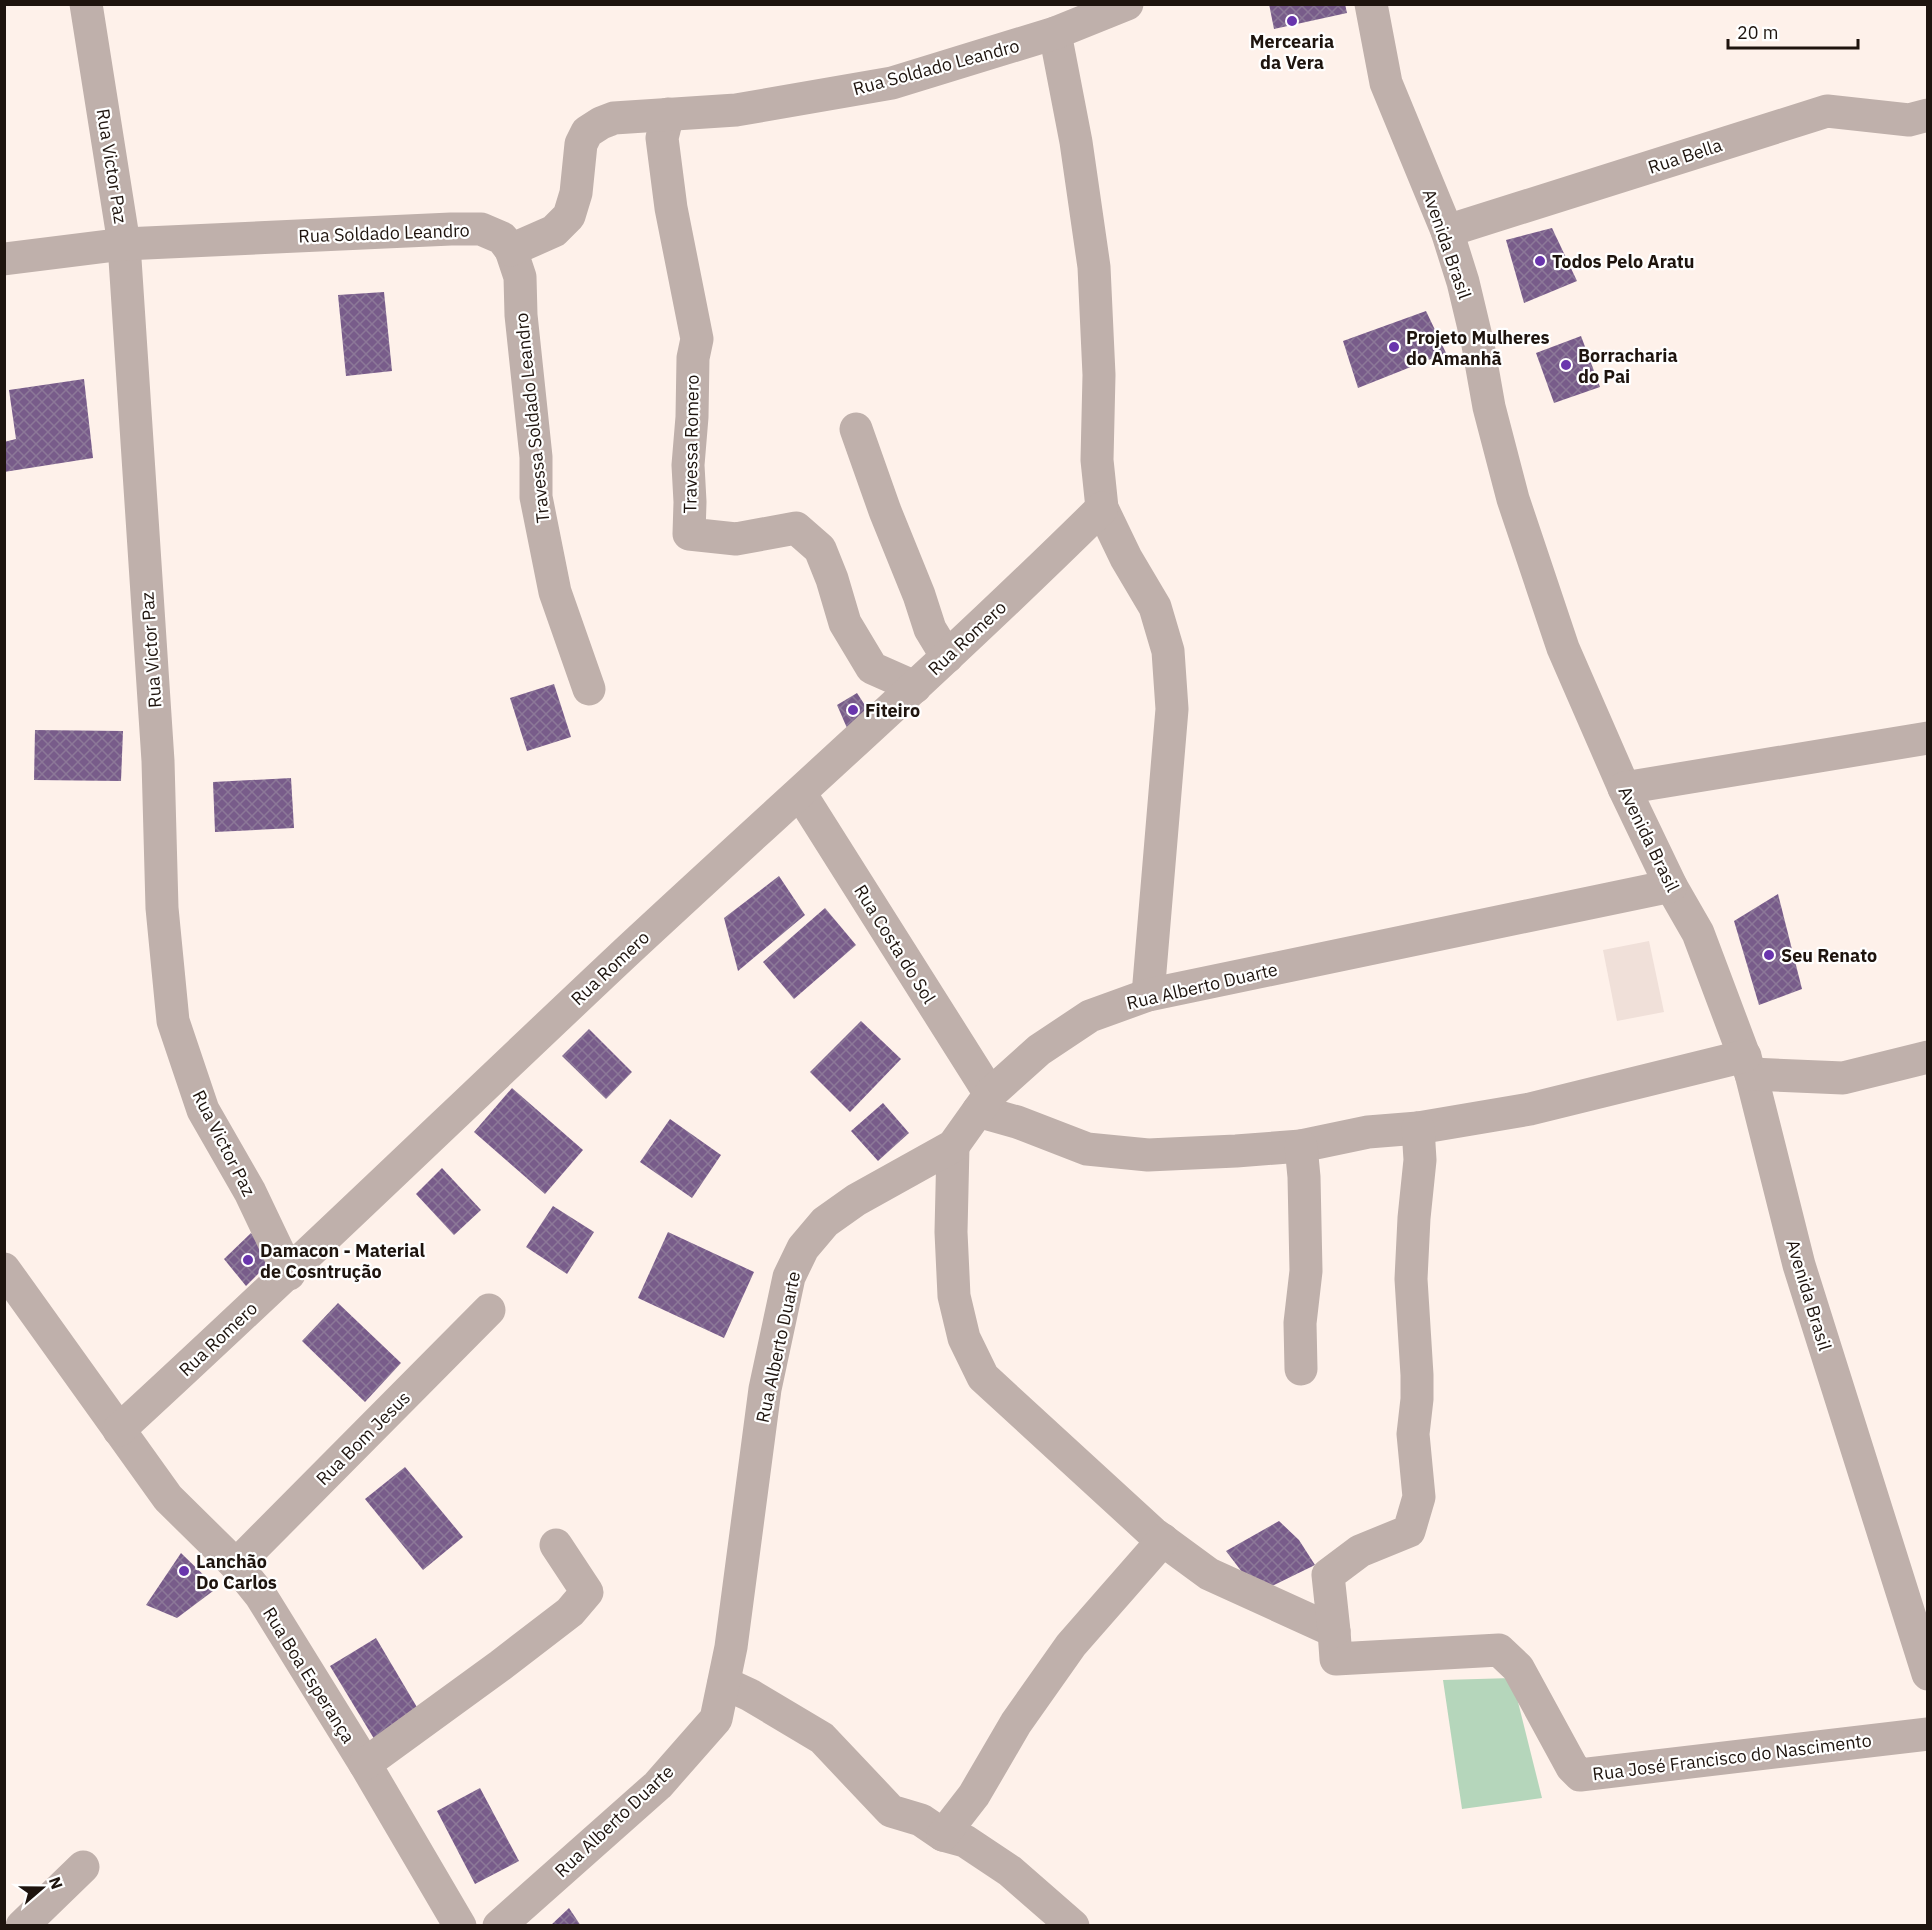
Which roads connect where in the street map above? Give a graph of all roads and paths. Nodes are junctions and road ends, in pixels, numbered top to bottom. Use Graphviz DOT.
graph roads {
  1 [pos="86,4"];
  2 [pos="1127,4"];
  3 [pos="1371,4"];
  4 [pos="1055,33"];
  5 [pos="668,114"];
  6 [pos="1928,116"];
  7 [pos="1447,231"];
  8 [pos="124,244"];
  9 [pos="511,250"];
  10 [pos="4,260"];
  11 [pos="856,429"];
  12 [pos="1102,508"];
  13 [pos="947,657"];
  14 [pos="915,687"];
  15 [pos="589,689"];
  16 [pos="1928,738"];
  17 [pos="1624,788"];
  18 [pos="800,793"];
  19 [pos="1671,886"];
  20 [pos="1148,994"];
  21 [pos="1928,1057"];
  22 [pos="1748,1065"];
  23 [pos="984,1103"];
  24 [pos="1418,1128"];
  25 [pos="953,1146"];
  26 [pos="1302,1146"];
  27 [pos="4,1269"];
  28 [pos="289,1274"];
  29 [pos="489,1310"];
  30 [pos="1301,1370"];
  31 [pos="120,1430"];
  32 [pos="1163,1540"];
  33 [pos="556,1545"];
  34 [pos="236,1565"];
  35 [pos="1334,1631"];
  36 [pos="1928,1674"];
  37 [pos="724,1683"];
  38 [pos="1928,1734"];
  39 [pos="364,1764"];
  40 [pos="943,1835"];
  41 [pos="83,1867"];
  42 [pos="22,1926"];
  43 [pos="460,1926"];
  44 [pos="499,1926"];
  45 [pos="1073,1926"];
  1 -- 8 [label="street, Rua Victor Paz"];
  2 -- 4 [label="street, Rua Soldado Leandro"];
  3 -- 7 [label="street, Avenida Brasil"];
  4 -- 5 [label="street, Rua Soldado Leandro"];
  4 -- 12 [label="street"];
  5 -- 9 [label="street, Rua Soldado Leandro"];
  5 -- 14 [label="street, Travessa Romero"];
  6 -- 7 [label="street, Rua Bella"];
  7 -- 17 [label="street, Avenida Brasil"];
  8 -- 9 [label="street, Rua Soldado Leandro"];
  8 -- 10 [label="street, Rua Soldado Leandro"];
  8 -- 28 [label="street, Rua Victor Paz"];
  9 -- 15 [label="street, Travessa Soldado Leandro"];
  11 -- 13 [label="street"];
  12 -- 13 [label="street, Rua Romero"];
  12 -- 20 [label="street"];
  13 -- 14 [label="street, Rua Romero"];
  14 -- 18 [label="street, Rua Romero"];
  16 -- 17 [label="street"];
  17 -- 19 [label="street, Avenida Brasil"];
  18 -- 23 [label="street, Rua Costa do Sol"];
  18 -- 28 [label="street, Rua Romero"];
  19 -- 20 [label="street, Rua Alberto Duarte"];
  19 -- 22 [label="street, Avenida Brasil"];
  20 -- 23 [label="street, Rua Alberto Duarte"];
  21 -- 22 [label="street"];
  22 -- 24 [label="street"];
  22 -- 36 [label="street, Avenida Brasil"];
  23 -- 25 [label="street, Rua Alberto Duarte"];
  23 -- 26 [label="street"];
  24 -- 26 [label="street"];
  24 -- 35 [label="street"];
  25 -- 32 [label="street"];
  25 -- 37 [label="street, Rua Alberto Duarte"];
  26 -- 30 [label="street"];
  27 -- 31 [label="street, Rua Boa Esperança"];
  28 -- 31 [label="street, Rua Romero"];
  29 -- 34 [label="street, Rua Bom Jesus"];
  31 -- 34 [label="street, Rua Boa Esperança"];
  32 -- 35 [label="street"];
  32 -- 40 [label="street"];
  33 -- 39 [label="street"];
  34 -- 39 [label="street, Rua Boa Esperança"];
  35 -- 38 [label="street, Rua José Francisco do Nascimento"];
  37 -- 40 [label="street"];
  37 -- 44 [label="street, Rua Alberto Duarte"];
  39 -- 43 [label="street, Rua Boa Esperança"];
  40 -- 45 [label="street"];
  41 -- 42 [label="street"];
}
